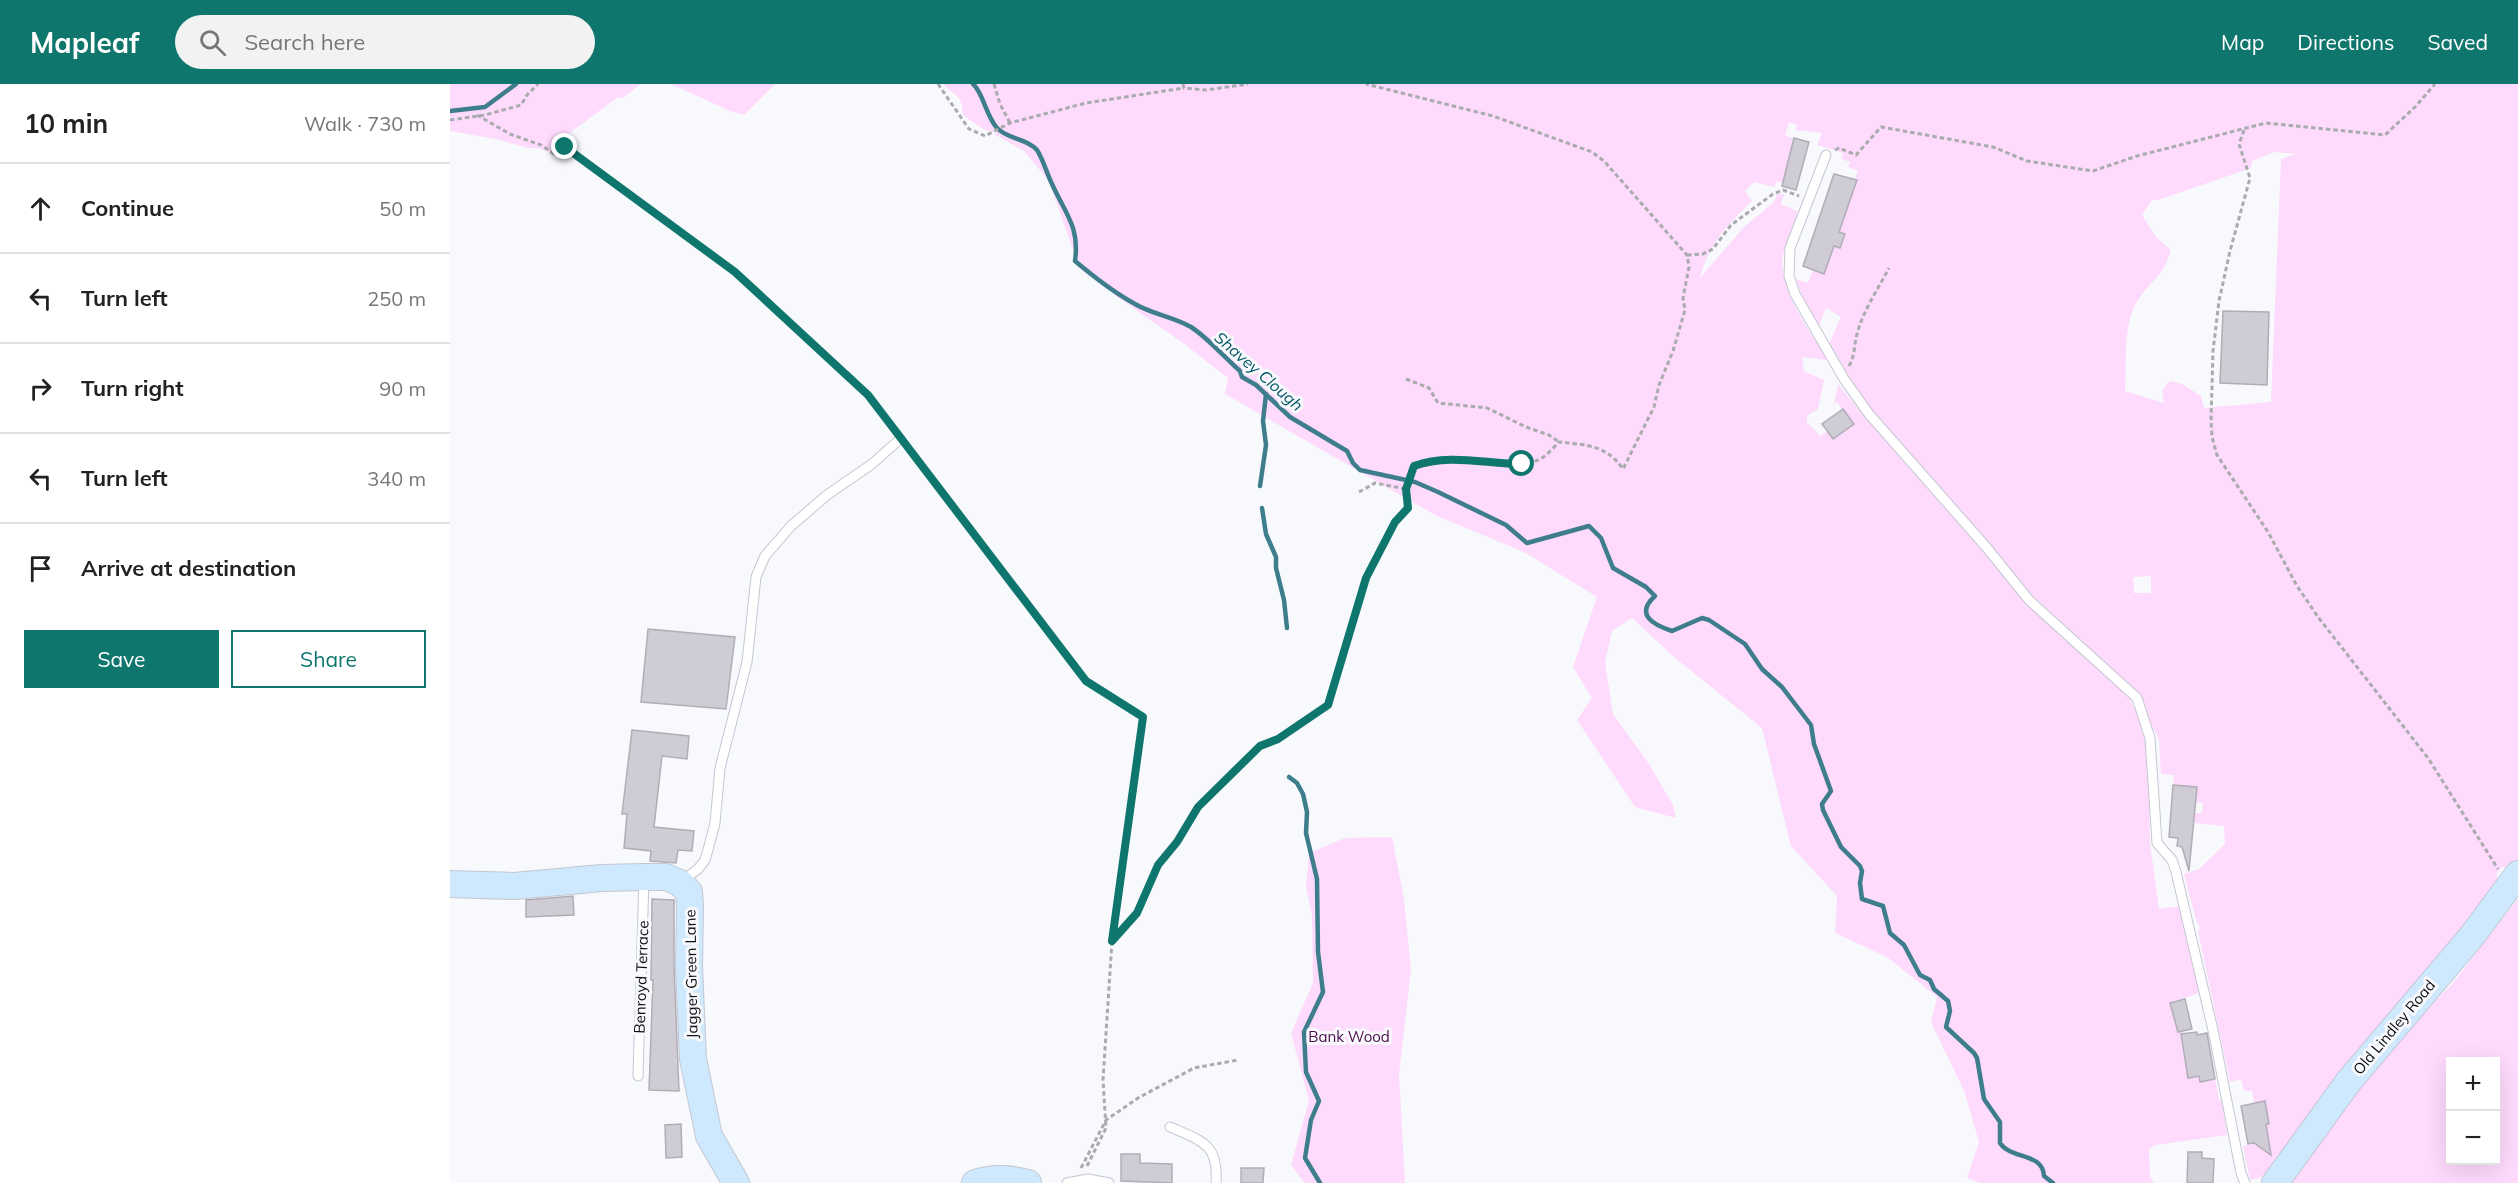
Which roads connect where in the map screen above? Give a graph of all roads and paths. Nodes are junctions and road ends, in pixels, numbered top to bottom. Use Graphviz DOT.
graph roads {
  1 [pos="538,84"];
  2 [pos="938,84"];
  3 [pos="994,84"];
  4 [pos="1248,84"];
  5 [pos="1366,84"];
  6 [pos="2435,84"];
  7 [pos="1184,86"];
  8 [pos="477,115"];
  9 [pos="450,120"];
  10 [pos="1010,123"];
  11 [pos="2244,130"];
  12 [pos="1826,155"];
  13 [pos="1809,200"];
  14 [pos="1688,255"];
  15 [pos="1889,268"];
  16 [pos="1406,379"];
  17 [pos="1844,379"];
  18 [pos="900,439"];
  19 [pos="1559,442"];
  20 [pos="1406,489"];
  21 [pos="1359,492"];
  22 [pos="644,877"];
  23 [pos="2515,878"];
  24 [pos="680,883"];
  25 [pos="450,884"];
  26 [pos="1112,941"];
  27 [pos="1238,1060"];
  28 [pos="638,1076"];
  29 [pos="1106,1120"];
  30 [pos="1170,1128"];
  31 [pos="1074,1181"];
  32 [pos="736,1183"];
  33 [pos="975,1183"];
  34 [pos="1028,1183"];
  35 [pos="1109,1183"];
  36 [pos="1216,1183"];
  37 [pos="2245,1183"];
  38 [pos="2275,1183"];
  1 -- 8 [label="path"];
  2 -- 10 [label="path"];
  3 -- 10 [label="path"];
  4 -- 7 [label="path"];
  5 -- 14 [label="path"];
  6 -- 11 [label="path"];
  7 -- 10 [label="path"];
  8 -- 9 [label="path"];
  8 -- 18 [label="path"];
  11 -- 12 [label="path"];
  11 -- 23 [label="path"];
  12 -- 13 [label="lane"];
  13 -- 14 [label="path"];
  13 -- 17 [label="lane"];
  14 -- 19 [label="path"];
  15 -- 17 [label="path"];
  16 -- 19 [label="path"];
  17 -- 37 [label="lane"];
  18 -- 24 [label="lane"];
  18 -- 26 [label="path"];
  19 -- 20 [label="path"];
  20 -- 21 [label="path"];
  20 -- 26 [label="path"];
  22 -- 24 [label="street"];
  22 -- 25 [label="street"];
  22 -- 28 [label="lane, Benroyd Terrace"];
  23 -- 38 [label="street, Old Lindley Road"];
  24 -- 32 [label="street, Jagger Green Lane"];
  26 -- 29 [label="path"];
  27 -- 29 [label="path"];
  29 -- 31 [label="path"];
  30 -- 36 [label="lane"];
  31 -- 35 [label="lane"];
  33 -- 34 [label="street"];
}
